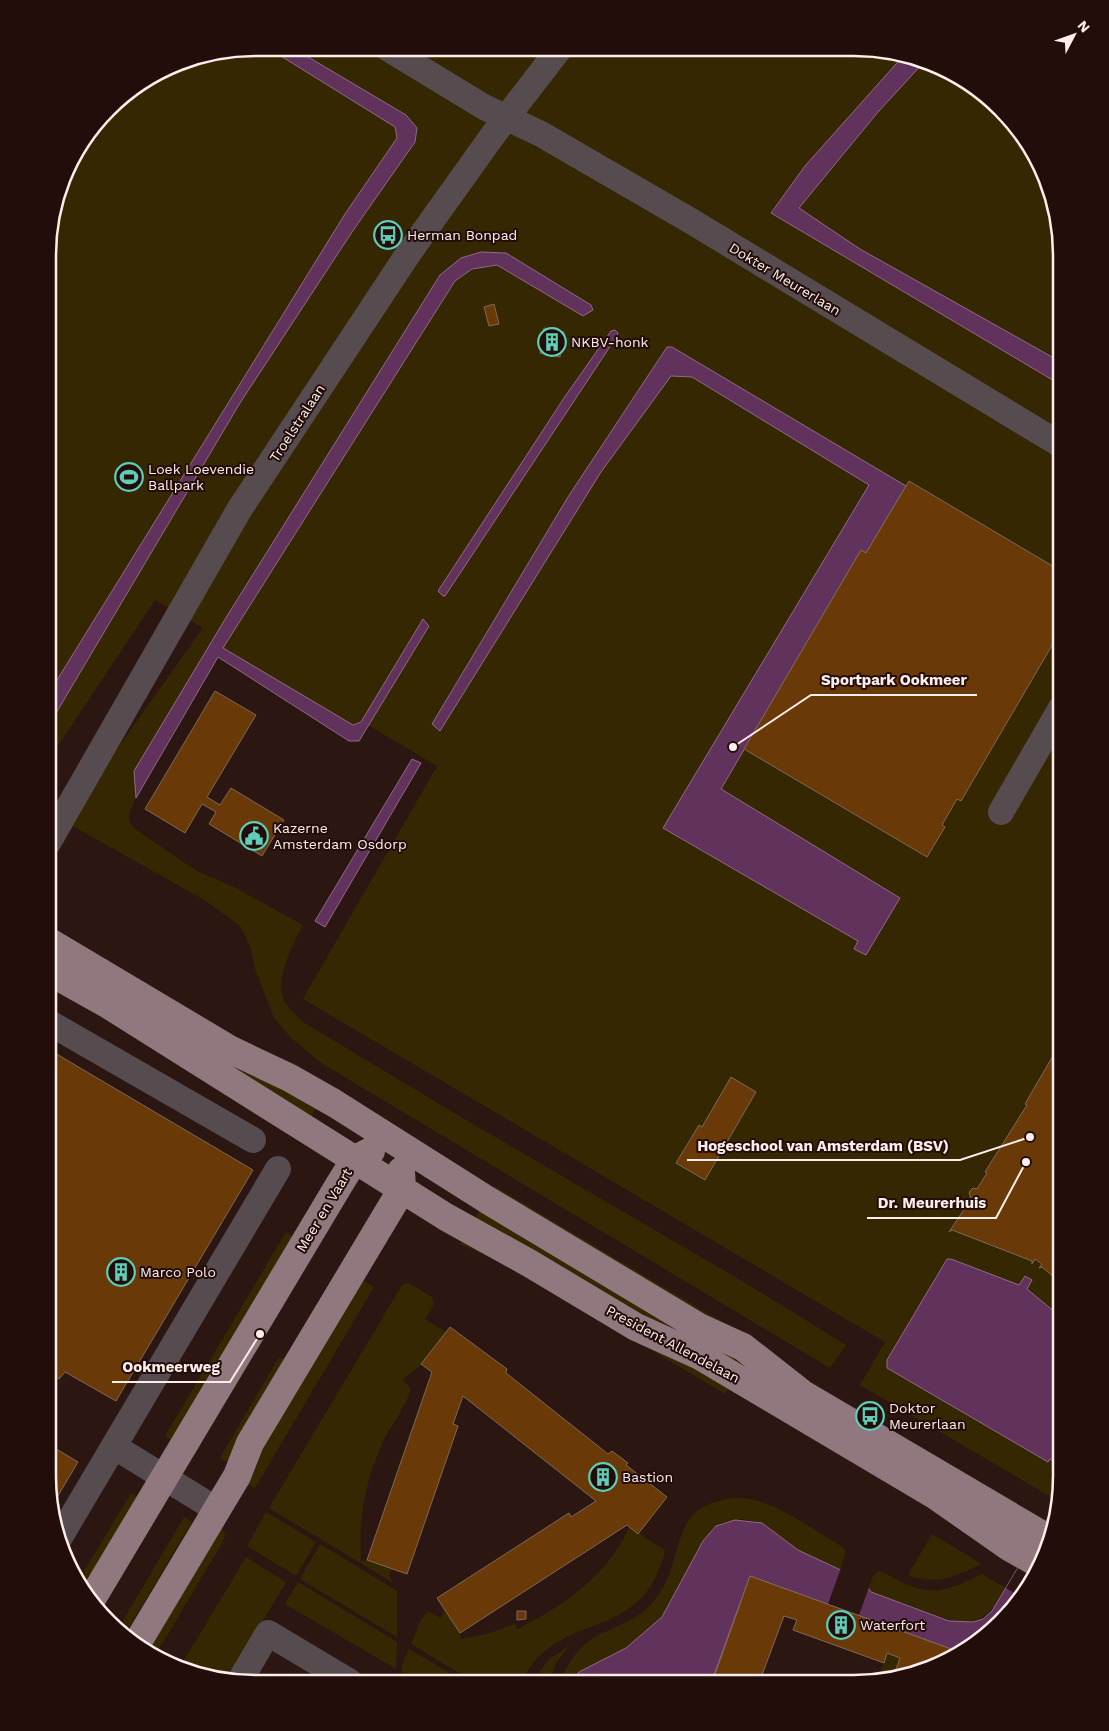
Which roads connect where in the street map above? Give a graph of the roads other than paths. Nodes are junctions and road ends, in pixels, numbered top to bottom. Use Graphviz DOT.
graph roads {
  1 [pos="400,56"];
  2 [pos="554,56"];
  3 [pos="506,118"];
  4 [pos="1053,440"];
  5 [pos="1053,722"];
  6 [pos="1001,812"];
  7 [pos="56,829"];
  8 [pos="56,946"];
  9 [pos="56,976"];
  10 [pos="56,1027"];
  11 [pos="253,1140"];
  12 [pos="396,1142"];
  13 [pos="355,1159"];
  14 [pos="278,1169"];
  15 [pos="402,1189"];
  16 [pos="114,1448"];
  17 [pos="164,1478"];
  18 [pos="217,1510"];
  19 [pos="64,1530"];
  20 [pos="1043,1536"];
  21 [pos="1032,1560"];
  22 [pos="95,1594"];
  23 [pos="140,1638"];
  24 [pos="244,1674"];
  25 [pos="338,1675"];
  1 -- 3 [label="street"];
  2 -- 3 [label="street, Troelstralaan"];
  3 -- 4 [label="street, Dokter Meurerlaan"];
  3 -- 7 [label="street, Troelstralaan"];
  5 -- 6 [label="street"];
  8 -- 12 [label="main road, President Allendelaan"];
  9 -- 13 [label="main road, President Allendelaan"];
  10 -- 11 [label="street"];
  12 -- 13 [label="main road, Meer en Vaart"];
  12 -- 15 [label="main road"];
  12 -- 20 [label="main road, President Allendelaan"];
  13 -- 15 [label="main road, President Allendelaan"];
  13 -- 17 [label="main road, Meer en Vaart"];
  14 -- 16 [label="street"];
  15 -- 18 [label="main road"];
  15 -- 21 [label="main road, President Allendelaan"];
  16 -- 17 [label="street"];
  16 -- 19 [label="street"];
  17 -- 18 [label="street"];
  17 -- 22 [label="main road, Meer en Vaart"];
  18 -- 23 [label="main road"];
  24 -- 25 [label="street"];
}
